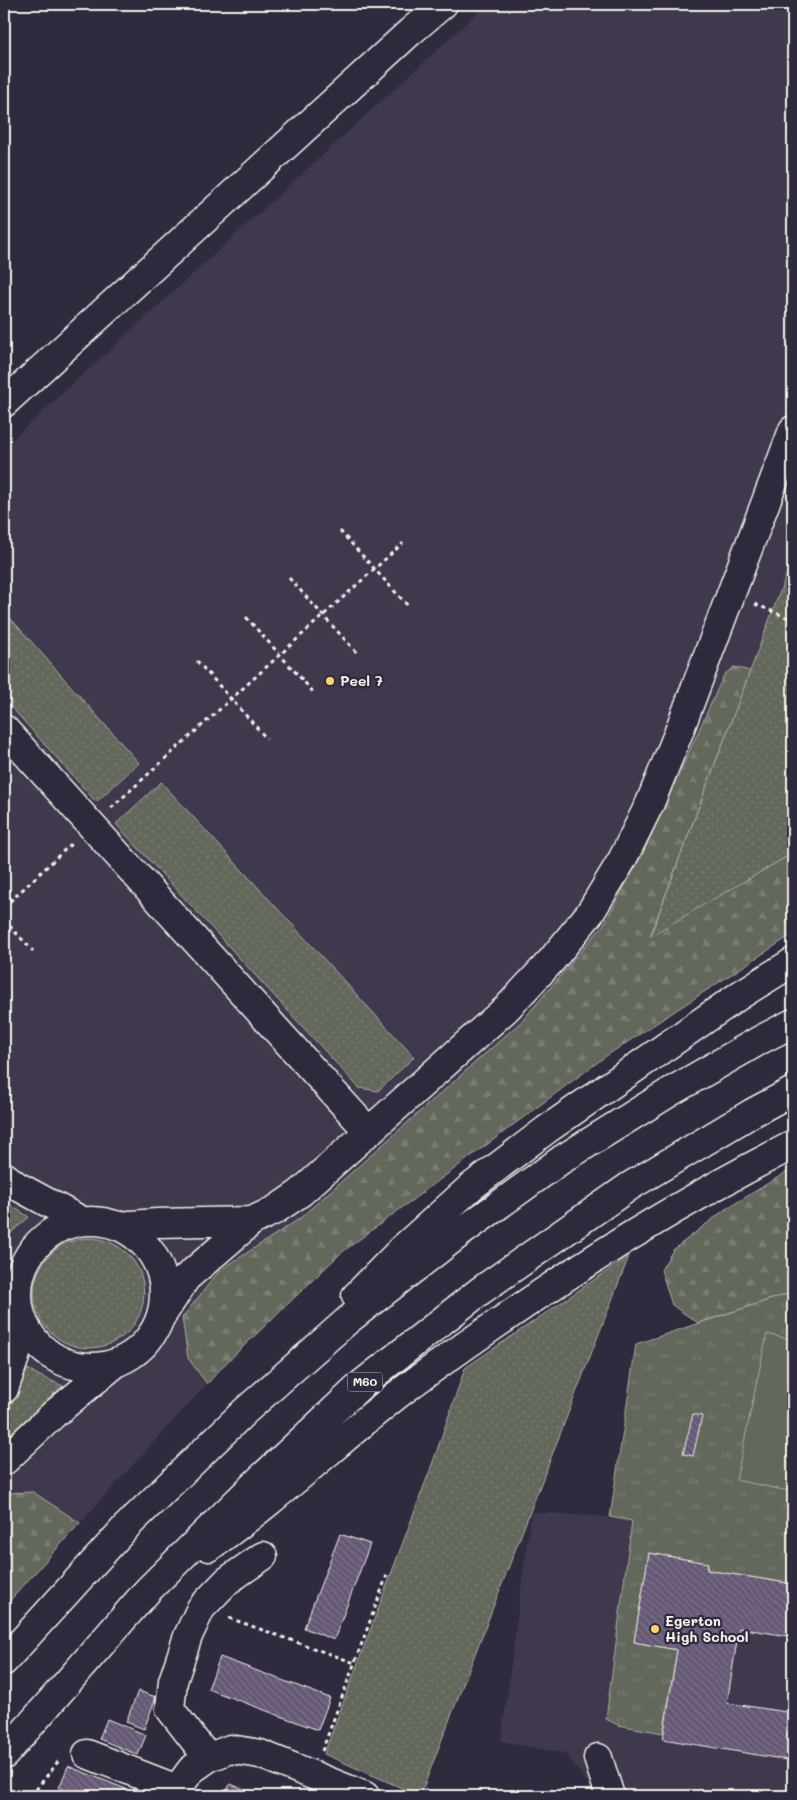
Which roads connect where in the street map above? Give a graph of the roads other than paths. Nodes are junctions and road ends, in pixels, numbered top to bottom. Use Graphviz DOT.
graph roads {
  1 [pos="442,4"];
  2 [pos="4,403"];
  3 [pos="793,430"];
  4 [pos="4,729"];
  5 [pos="793,962"];
  6 [pos="793,1023"];
  7 [pos="793,1090"];
  8 [pos="369,1132"];
  9 [pos="793,1146"];
  10 [pos="4,1176"];
  11 [pos="82,1221"];
  12 [pos="252,1221"];
  13 [pos="118,1226"];
  14 [pos="4,1277"];
  15 [pos="19,1310"];
  16 [pos="160,1318"];
  17 [pos="116,1363"];
  18 [pos="4,1389"];
  19 [pos="244,1412"];
  20 [pos="4,1461"];
  21 [pos="263,1556"];
  22 [pos="149,1589"];
  23 [pos="4,1661"];
  24 [pos="87,1754"];
  25 [pos="4,1755"];
  26 [pos="208,1758"];
  27 [pos="598,1758"];
  28 [pos="175,1793"];
  29 [pos="365,1796"];
  30 [pos="610,1796"];
  1 -- 2 [label="main road"];
  3 -- 8 [label="main road"];
  4 -- 8 [label="main road"];
  5 -- 19 [label="main road"];
  6 -- 19 [label="main road"];
  7 -- 22 [label="main road, M60"];
  8 -- 12 [label="main road"];
  9 -- 22 [label="main road, M60"];
  10 -- 11 [label="main road"];
  11 -- 13 [label="main road"];
  11 -- 15 [label="main road"];
  12 -- 13 [label="main road"];
  12 -- 16 [label="main road"];
  13 -- 16 [label="main road"];
  14 -- 15 [label="main road"];
  15 -- 17 [label="main road"];
  15 -- 18 [label="main road"];
  16 -- 17 [label="main road"];
  17 -- 20 [label="main road"];
  19 -- 23 [label="main road"];
  21 -- 26 [label="main road"];
  22 -- 25 [label="main road, M60"];
  24 -- 28 [label="main road"];
  26 -- 28 [label="main road"];
  26 -- 29 [label="main road"];
  27 -- 30 [label="main road"];
}
